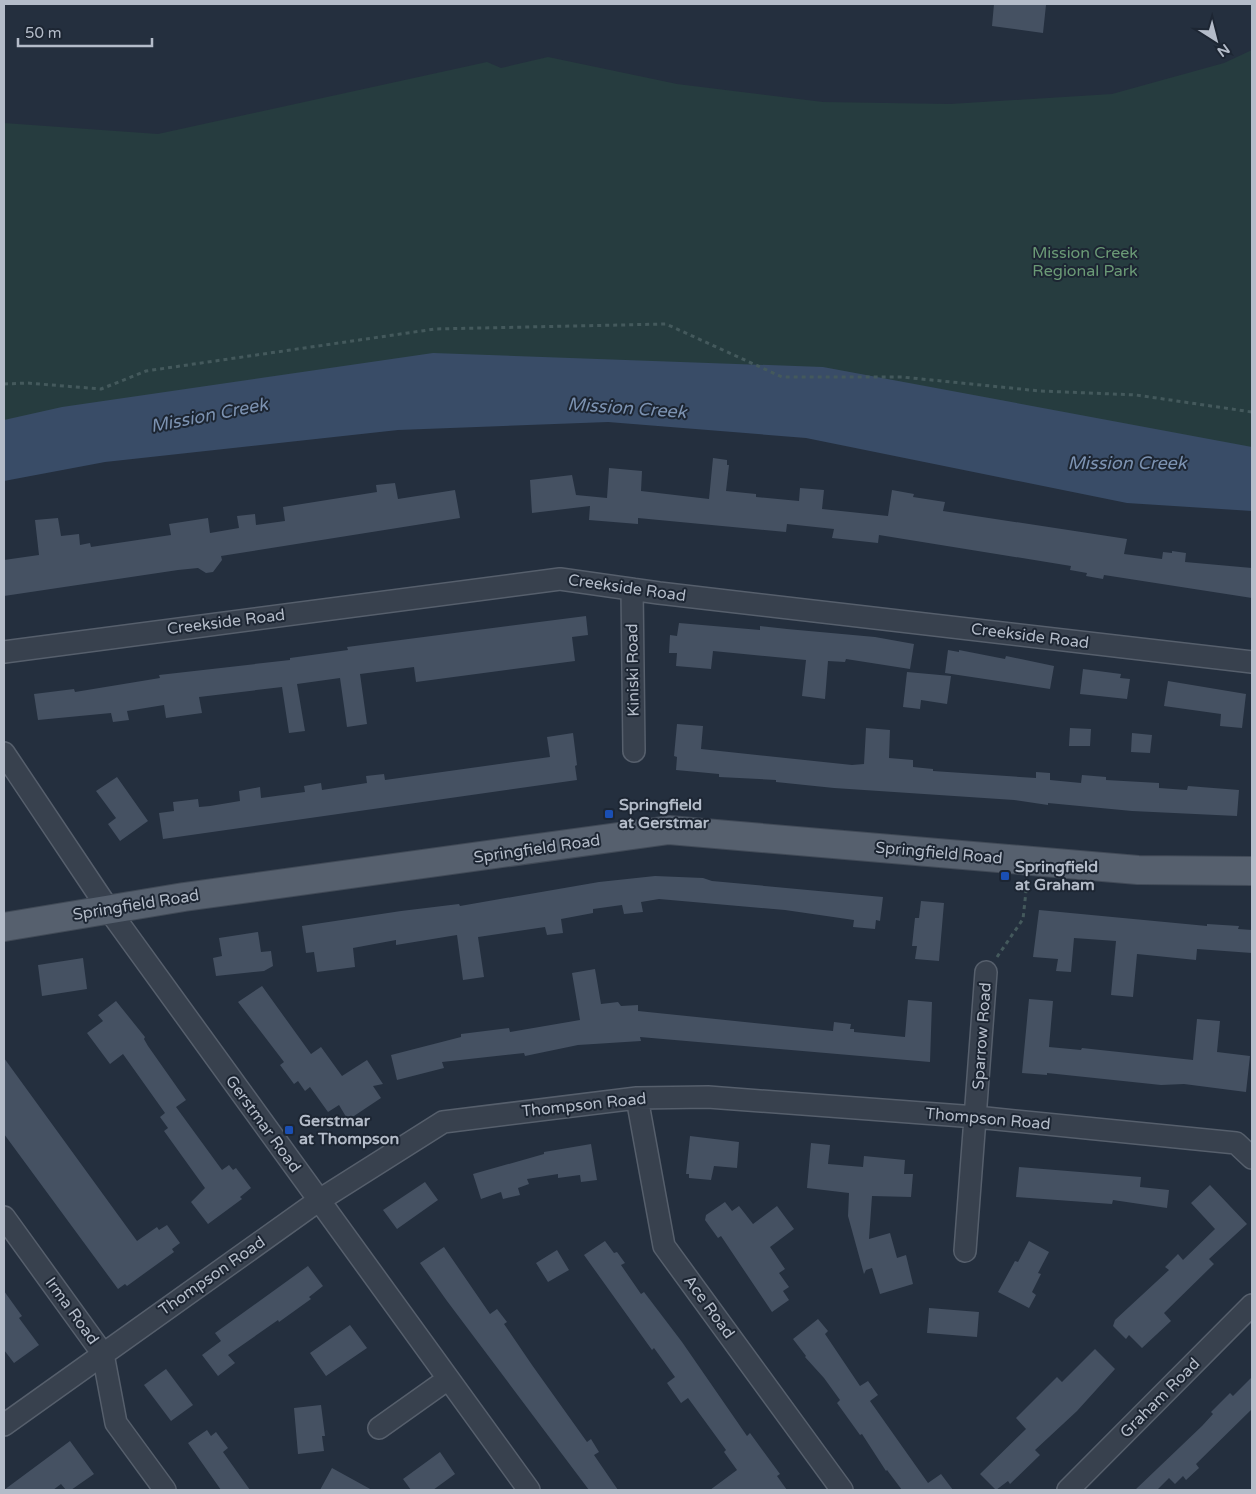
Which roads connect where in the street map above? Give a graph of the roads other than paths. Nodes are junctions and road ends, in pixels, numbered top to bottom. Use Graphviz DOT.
graph roads {
  1 [pos="632,589"];
  2 [pos="4,652"];
  3 [pos="1252,662"];
  4 [pos="634,751"];
  5 [pos="4,754"];
  6 [pos="1252,871"];
  7 [pos="109,910"];
  8 [pos="4,927"];
  9 [pos="986,972"];
  10 [pos="637,1098"];
  11 [pos="976,1117"];
  12 [pos="1252,1158"];
  13 [pos="318,1201"];
  14 [pos="4,1217"];
  15 [pos="965,1251"];
  16 [pos="1252,1305"];
  17 [pos="103,1354"];
  18 [pos="448,1380"];
  19 [pos="4,1425"];
  20 [pos="379,1428"];
  21 [pos="165,1490"];
  22 [pos="529,1490"];
  23 [pos="842,1490"];
  24 [pos="1068,1490"];
  1 -- 2 [label="street, Creekside Road"];
  1 -- 3 [label="street, Creekside Road"];
  1 -- 4 [label="street, Kiniski Road"];
  5 -- 7 [label="street, Gerstmar Road"];
  6 -- 7 [label="main road, Springfield Road"];
  7 -- 8 [label="main road, Springfield Road"];
  7 -- 13 [label="street, Gerstmar Road"];
  9 -- 11 [label="street, Sparrow Road"];
  10 -- 11 [label="street, Thompson Road"];
  10 -- 13 [label="street, Thompson Road"];
  10 -- 23 [label="street, Ace Road"];
  11 -- 12 [label="street, Thompson Road"];
  11 -- 15 [label="street, Sparrow Road"];
  13 -- 17 [label="street, Thompson Road"];
  13 -- 18 [label="street, Gerstmar Road"];
  14 -- 17 [label="street, Irma Road"];
  16 -- 24 [label="street, Graham Road"];
  17 -- 19 [label="street, Thompson Road"];
  17 -- 21 [label="street, Irma Road"];
  18 -- 20 [label="street"];
  18 -- 22 [label="street, Gerstmar Road"];
}
